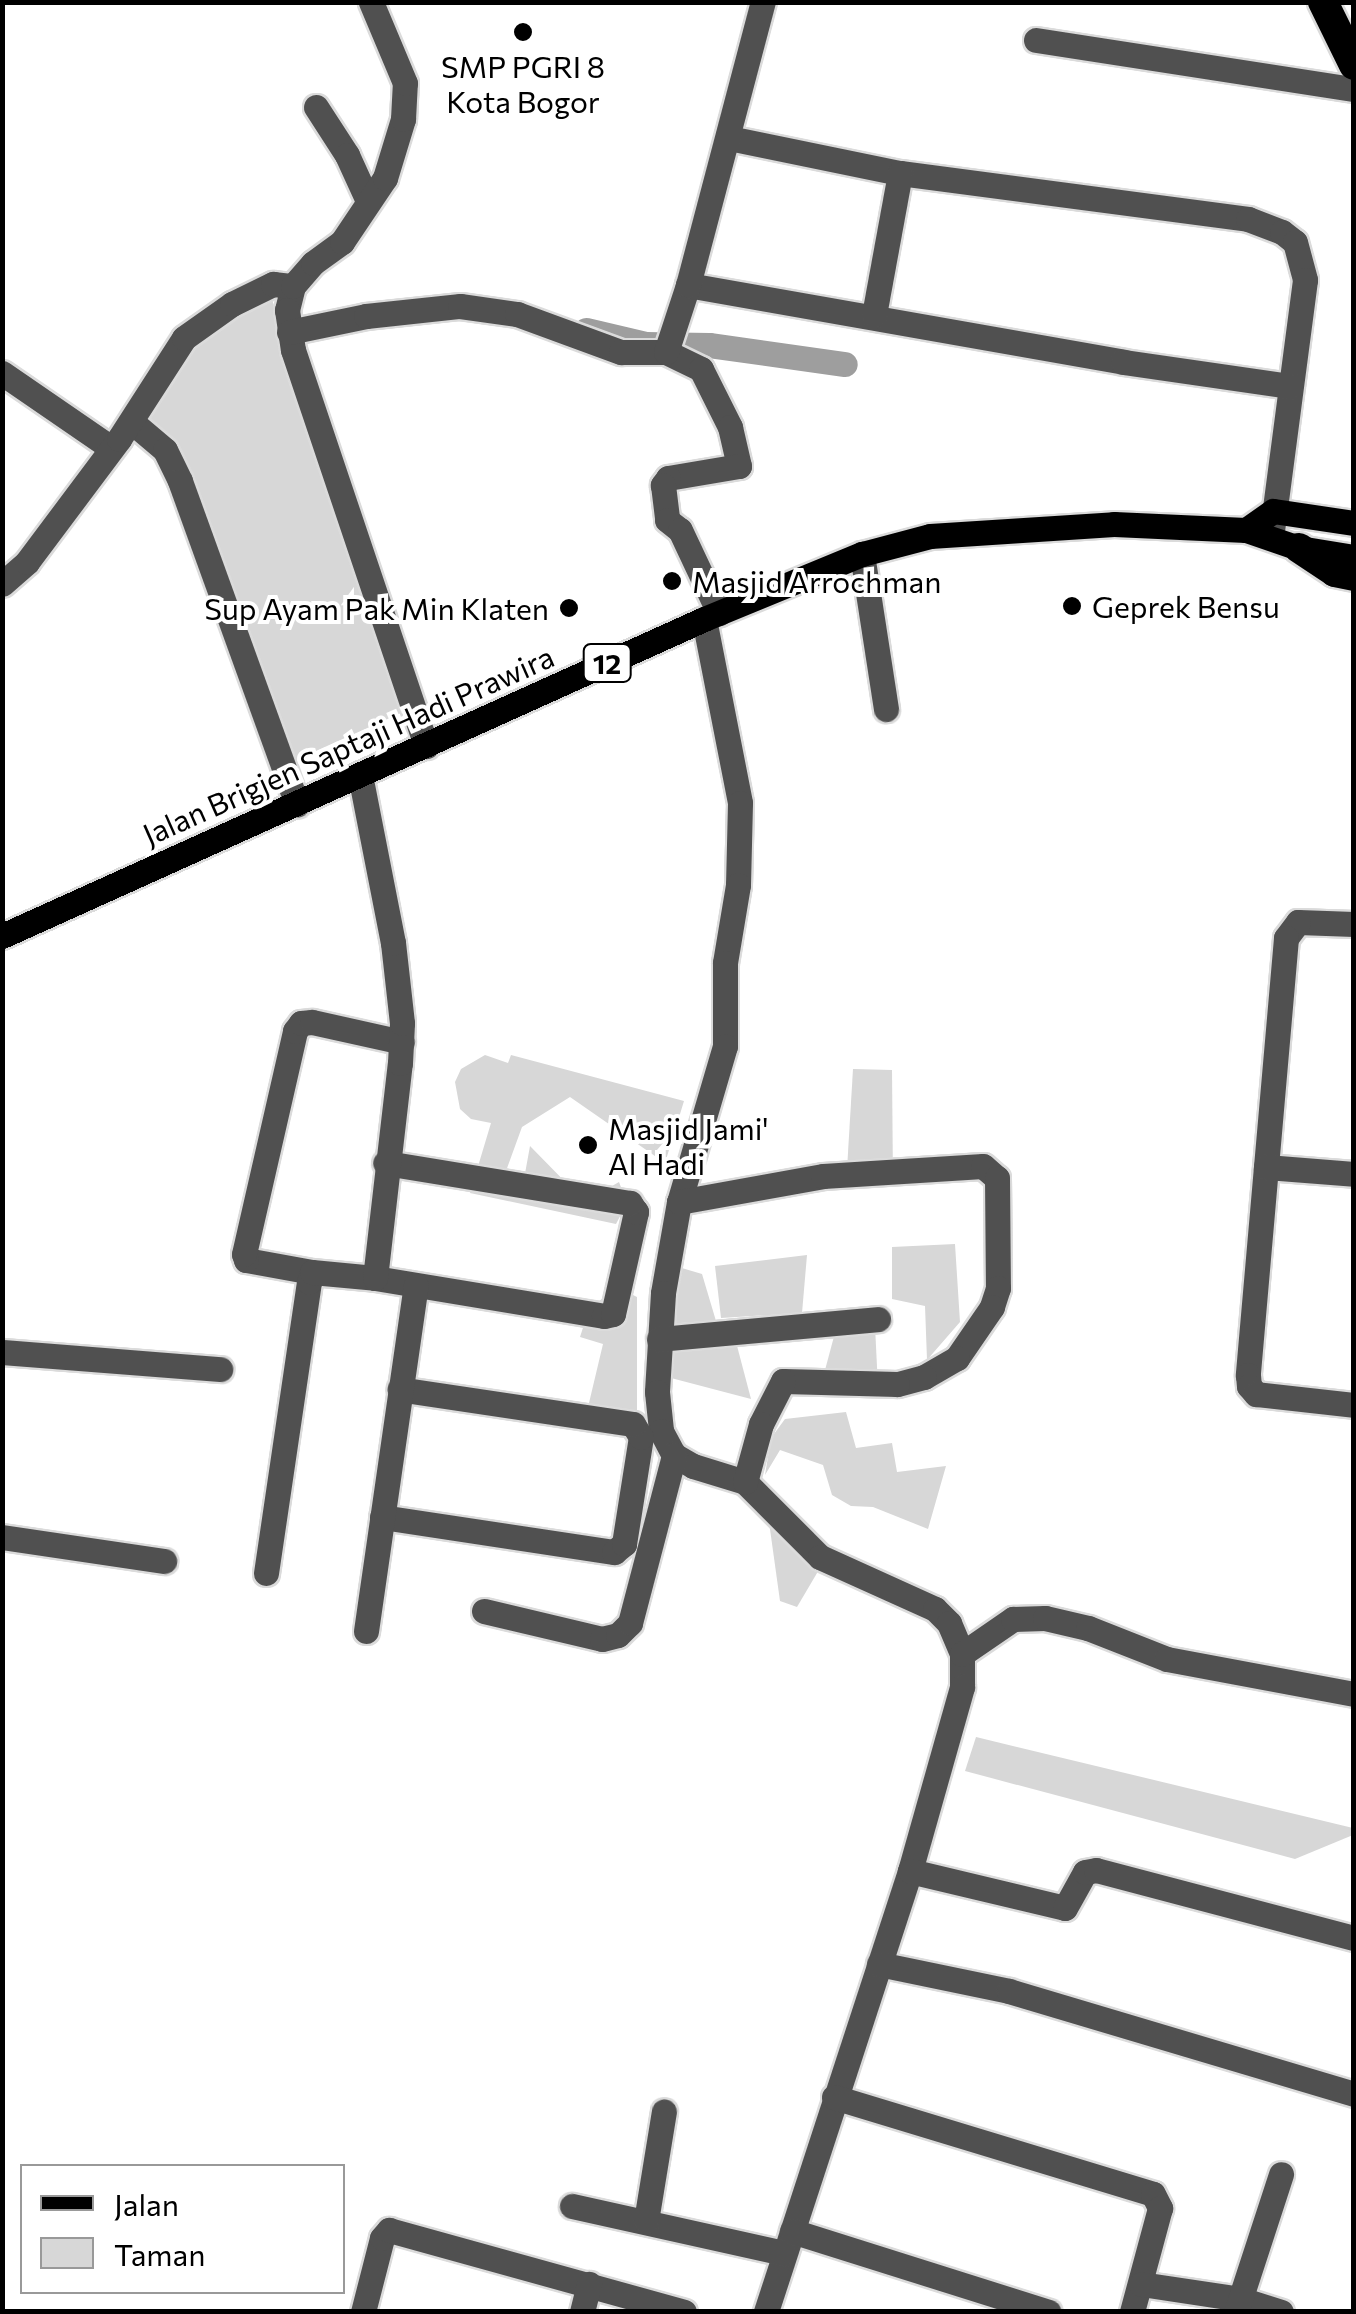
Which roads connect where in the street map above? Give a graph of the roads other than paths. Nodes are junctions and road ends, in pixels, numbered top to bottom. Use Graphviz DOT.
graph roads {
  1 [pos="371,2"];
  2 [pos="763,2"];
  3 [pos="1323,2"];
  4 [pos="1036,40"];
  5 [pos="1354,65"];
  6 [pos="1354,89"];
  7 [pos="316,106"];
  8 [pos="729,138"];
  9 [pos="900,172"];
  10 [pos="368,202"];
  11 [pos="294,286"];
  12 [pos="688,286"];
  13 [pos="874,315"];
  14 [pos="289,332"];
  15 [pos="668,346"];
  16 [pos="2,373"];
  17 [pos="1290,386"];
  18 [pos="132,422"];
  19 [pos="111,448"];
  20 [pos="1273,512"];
  21 [pos="1354,523"];
  22 [pos="1246,530"];
  23 [pos="1285,543"];
  24 [pos="862,554"];
  25 [pos="1354,557"];
  26 [pos="1354,576"];
  27 [pos="2,584"];
  28 [pos="711,616"];
  29 [pos="886,709"];
  30 [pos="426,746"];
  31 [pos="360,776"];
  32 [pos="296,804"];
  33 [pos="1354,924"];
  34 [pos="2,936"];
  35 [pos="402,1042"];
  36 [pos="386,1163"];
  37 [pos="1266,1167"];
  38 [pos="1354,1174"];
  39 [pos="678,1202"];
  40 [pos="312,1272"];
  41 [pos="375,1278"];
  42 [pos="416,1286"];
  43 [pos="878,1320"];
  44 [pos="659,1339"];
  45 [pos="2,1352"];
  46 [pos="220,1369"];
  47 [pos="400,1389"];
  48 [pos="1354,1405"];
  49 [pos="674,1454"];
  50 [pos="745,1482"];
  51 [pos="382,1518"];
  52 [pos="2,1537"];
  53 [pos="164,1561"];
  54 [pos="266,1573"];
  55 [pos="484,1611"];
  56 [pos="366,1631"];
  57 [pos="962,1654"];
  58 [pos="1354,1694"];
  59 [pos="910,1871"];
  60 [pos="1354,1938"];
  61 [pos="878,1964"];
  62 [pos="1354,2094"];
  63 [pos="834,2097"];
  64 [pos="664,2111"];
  65 [pos="1280,2174"];
  66 [pos="572,2206"];
  67 [pos="646,2220"];
  68 [pos="788,2242"];
  69 [pos="589,2284"];
  70 [pos="1142,2284"];
  71 [pos="1238,2305"];
  72 [pos="363,2312"];
  73 [pos="582,2312"];
  74 [pos="684,2312"];
  75 [pos="766,2312"];
  76 [pos="1049,2312"];
  77 [pos="1132,2312"];
  78 [pos="1281,2312"];
  1 -- 10 [label="street"];
  2 -- 8 [label="street"];
  3 -- 5 [label="highway"];
  4 -- 6 [label="street"];
  7 -- 10 [label="street"];
  8 -- 9 [label="street"];
  8 -- 12 [label="street"];
  9 -- 13 [label="street"];
  9 -- 17 [label="street"];
  10 -- 11 [label="street"];
  11 -- 14 [label="street"];
  11 -- 18 [label="street"];
  12 -- 13 [label="street"];
  12 -- 15 [label="street"];
  13 -- 17 [label="street"];
  14 -- 15 [label="street"];
  14 -- 30 [label="street"];
  15 -- 28 [label="street"];
  16 -- 19 [label="street"];
  17 -- 20 [label="street"];
  18 -- 19 [label="street"];
  18 -- 32 [label="street"];
  19 -- 27 [label="street"];
  20 -- 21 [label="main road"];
  20 -- 22 [label="main road"];
  20 -- 23 [label="street"];
  22 -- 23 [label="main road, 12"];
  22 -- 24 [label="main road, Jalan Brigjen Saptaji Hadi Prawira / 12"];
  23 -- 25 [label="main road, 12"];
  23 -- 26 [label="highway"];
  24 -- 28 [label="main road, Jalan Brigjen Saptaji Hadi Prawira / 12"];
  24 -- 29 [label="street"];
  28 -- 30 [label="main road, Jalan Brigjen Saptaji Hadi Prawira / 12"];
  28 -- 39 [label="street"];
  30 -- 31 [label="main road, Jalan Brigjen Saptaji Hadi Prawira / 12"];
  31 -- 32 [label="main road, Jalan Brigjen Saptaji Hadi Prawira / 12"];
  31 -- 35 [label="street"];
  32 -- 34 [label="main road, Jalan Brigjen Saptaji Hadi Prawira / 12"];
  33 -- 37 [label="street"];
  35 -- 36 [label="street"];
  35 -- 40 [label="street"];
  36 -- 41 [label="street"];
  36 -- 42 [label="street"];
  37 -- 38 [label="street"];
  37 -- 48 [label="street"];
  39 -- 44 [label="street"];
  39 -- 50 [label="street"];
  40 -- 41 [label="street"];
  40 -- 54 [label="street"];
  41 -- 42 [label="street"];
  42 -- 47 [label="street"];
  43 -- 44 [label="street"];
  44 -- 49 [label="street"];
  45 -- 46 [label="street"];
  47 -- 51 [label="street"];
  47 -- 51 [label="street"];
  49 -- 50 [label="street"];
  49 -- 55 [label="street"];
  50 -- 57 [label="street"];
  51 -- 56 [label="street"];
  52 -- 53 [label="street"];
  57 -- 58 [label="street"];
  57 -- 59 [label="street"];
  59 -- 60 [label="street"];
  59 -- 61 [label="street"];
  61 -- 62 [label="street"];
  61 -- 63 [label="street"];
  63 -- 68 [label="street"];
  63 -- 70 [label="street"];
  64 -- 67 [label="street"];
  65 -- 71 [label="street"];
  66 -- 67 [label="street"];
  67 -- 68 [label="street"];
  68 -- 75 [label="street"];
  68 -- 76 [label="street"];
  69 -- 72 [label="street"];
  69 -- 73 [label="street"];
  69 -- 74 [label="street"];
  70 -- 71 [label="street"];
  70 -- 77 [label="street"];
  71 -- 78 [label="street"];
}
